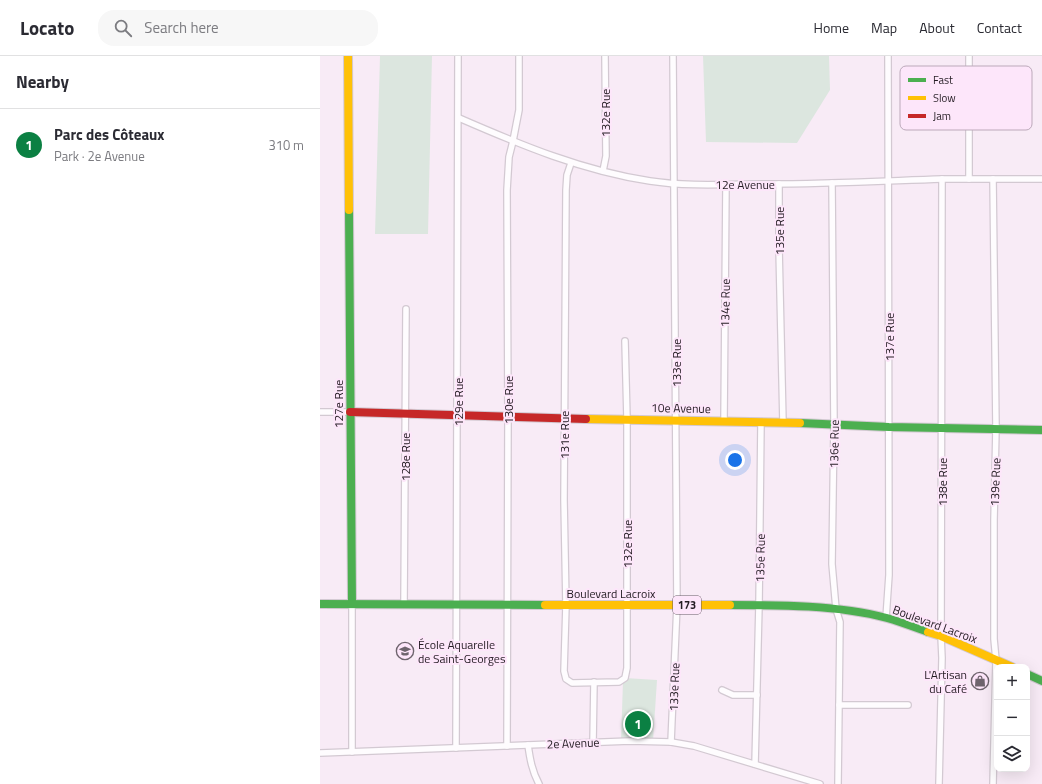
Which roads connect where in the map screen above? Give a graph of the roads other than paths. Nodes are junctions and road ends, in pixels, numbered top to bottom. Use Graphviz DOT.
graph roads {
  1 [pos="348,56"];
  2 [pos="458,56"];
  3 [pos="519,56"];
  4 [pos="605,56"];
  5 [pos="673,56"];
  6 [pos="888,56"];
  7 [pos="459,118"];
  8 [pos="969,130"];
  9 [pos="514,142"];
  10 [pos="571,163"];
  11 [pos="603,171"];
  12 [pos="942,179"];
  13 [pos="969,179"];
  14 [pos="993,179"];
  15 [pos="1042,179"];
  16 [pos="889,181"];
  17 [pos="832,183"];
  18 [pos="674,184"];
  19 [pos="726,184"];
  20 [pos="779,184"];
  21 [pos="406,309"];
  22 [pos="625,341"];
  23 [pos="320,412"];
  24 [pos="350,412"];
  25 [pos="406,413"];
  26 [pos="458,414"];
  27 [pos="508,416"];
  28 [pos="564,419"];
  29 [pos="627,419"];
  30 [pos="676,420"];
  31 [pos="724,421"];
  32 [pos="761,422"];
  33 [pos="783,423"];
  34 [pos="834,424"];
  35 [pos="889,427"];
  36 [pos="942,428"];
  37 [pos="996,428"];
  38 [pos="1042,430"];
  39 [pos="320,604"];
  40 [pos="352,604"];
  41 [pos="404,604"];
  42 [pos="457,604"];
  43 [pos="507,604"];
  44 [pos="566,604"];
  45 [pos="627,605"];
  46 [pos="677,605"];
  47 [pos="759,605"];
  48 [pos="836,609"];
  49 [pos="886,618"];
  50 [pos="941,636"];
  51 [pos="996,660"];
  52 [pos="1005,664"];
  53 [pos="1030,675"];
  54 [pos="1042,681"];
  55 [pos="594,682"];
  56 [pos="722,690"];
  57 [pos="757,694"];
  58 [pos="840,705"];
  59 [pos="908,705"];
  60 [pos="671,742"];
  61 [pos="593,743"];
  62 [pos="528,745"];
  63 [pos="507,746"];
  64 [pos="456,748"];
  65 [pos="352,752"];
  66 [pos="320,753"];
  67 [pos="755,764"];
  68 [pos="539,784"];
  69 [pos="820,784"];
  70 [pos="838,784"];
  71 [pos="939,784"];
  72 [pos="993,784"];
  1 -- 24 [label="street, 127e Rue"];
  2 -- 7 [label="street, 129e Rue"];
  3 -- 9 [label="street, 130e Rue"];
  4 -- 11 [label="street, 132e Rue"];
  5 -- 18 [label="street, 133e Rue"];
  6 -- 16 [label="street, 137e Rue"];
  7 -- 9 [label="street, 12e Avenue"];
  7 -- 26 [label="street, 129e Rue"];
  8 -- 13 [label="street"];
  9 -- 10 [label="street, 12e Avenue"];
  9 -- 27 [label="street, 130e Rue"];
  10 -- 11 [label="street, 12e Avenue"];
  10 -- 28 [label="street, 131e Rue"];
  11 -- 18 [label="street, 12e Avenue"];
  12 -- 13 [label="street, 12e Avenue"];
  12 -- 16 [label="street, 12e Avenue"];
  12 -- 36 [label="street, 138e Rue"];
  13 -- 14 [label="street, 12e Avenue"];
  14 -- 15 [label="street, 12e Avenue"];
  14 -- 37 [label="street, 139e Rue"];
  16 -- 17 [label="street, 12e Avenue"];
  16 -- 35 [label="street, 137e Rue"];
  17 -- 20 [label="street, 12e Avenue"];
  17 -- 34 [label="street, 136e Rue"];
  18 -- 19 [label="street, 12e Avenue"];
  18 -- 30 [label="street, 133e Rue"];
  19 -- 20 [label="street, 12e Avenue"];
  19 -- 31 [label="street, 134e Rue"];
  20 -- 33 [label="street, 135e Rue"];
  21 -- 25 [label="street, 128e Rue"];
  22 -- 29 [label="street, 132e Rue"];
  23 -- 24 [label="street, 10e Avenue"];
  24 -- 25 [label="street, 10e Avenue"];
  24 -- 40 [label="street, 127e Rue"];
  25 -- 26 [label="street, 10e Avenue"];
  25 -- 41 [label="street, 128e Rue"];
  26 -- 27 [label="street, 10e Avenue"];
  26 -- 42 [label="street, 129e Rue"];
  27 -- 28 [label="street, 10e Avenue"];
  27 -- 43 [label="street, 130e Rue"];
  28 -- 29 [label="street, 10e Avenue"];
  28 -- 44 [label="street, 131e Rue"];
  29 -- 30 [label="street, 10e Avenue"];
  29 -- 45 [label="street, 132e Rue"];
  30 -- 31 [label="street, 10e Avenue"];
  30 -- 46 [label="street, 133e Rue"];
  31 -- 32 [label="street, 10e Avenue"];
  32 -- 33 [label="street, 10e Avenue"];
  32 -- 47 [label="street, 135e Rue"];
  33 -- 34 [label="street, 10e Avenue"];
  34 -- 35 [label="street, 10e Avenue"];
  34 -- 48 [label="street, 136e Rue"];
  35 -- 36 [label="street, 10e Avenue"];
  35 -- 49 [label="street, 137e Rue"];
  36 -- 37 [label="street, 10e Avenue"];
  36 -- 50 [label="street, 138e Rue"];
  37 -- 38 [label="street, 10e Avenue"];
  37 -- 51 [label="street, 139e Rue"];
  39 -- 40 [label="street, Boulevard Lacroix / 173"];
  40 -- 41 [label="street, Boulevard Lacroix / 173"];
  40 -- 65 [label="street, 127e Rue"];
  41 -- 42 [label="street, Boulevard Lacroix / 173"];
  42 -- 43 [label="street, Boulevard Lacroix / 173"];
  42 -- 64 [label="street, 129e Rue"];
  43 -- 44 [label="street, Boulevard Lacroix / 173"];
  43 -- 63 [label="street, 130e Rue"];
  44 -- 45 [label="street, Boulevard Lacroix / 173"];
  44 -- 55 [label="street, 131e Rue"];
  45 -- 46 [label="street, Boulevard Lacroix / 173"];
  45 -- 55 [label="street, 132e Rue"];
  46 -- 47 [label="street, Boulevard Lacroix / 173"];
  46 -- 60 [label="street, 133e Rue"];
  47 -- 48 [label="street, Boulevard Lacroix / 173"];
  47 -- 57 [label="street, 135e Rue"];
  48 -- 49 [label="street, Boulevard Lacroix / 173"];
  48 -- 58 [label="street, 136e Rue"];
  49 -- 50 [label="street, Boulevard Lacroix / 173"];
  50 -- 51 [label="street, Boulevard Lacroix / 173"];
  50 -- 71 [label="street, 138e Rue"];
  51 -- 52 [label="street, Boulevard Lacroix / 173"];
  51 -- 72 [label="street, 139e Rue"];
  53 -- 54 [label="street"];
  55 -- 61 [label="street"];
  56 -- 57 [label="street"];
  57 -- 67 [label="street, 135e Rue"];
  58 -- 59 [label="street"];
  58 -- 70 [label="street, 136e Rue"];
  60 -- 61 [label="street, 2e Avenue"];
  60 -- 67 [label="street, 2e Avenue"];
  61 -- 62 [label="street, 2e Avenue"];
  62 -- 63 [label="street, 2e Avenue"];
  62 -- 68 [label="street"];
  63 -- 64 [label="street, 2e Avenue"];
  64 -- 65 [label="street, 2e Avenue"];
  65 -- 66 [label="street, 2e Avenue"];
  67 -- 69 [label="street, 2e Avenue"];
}
